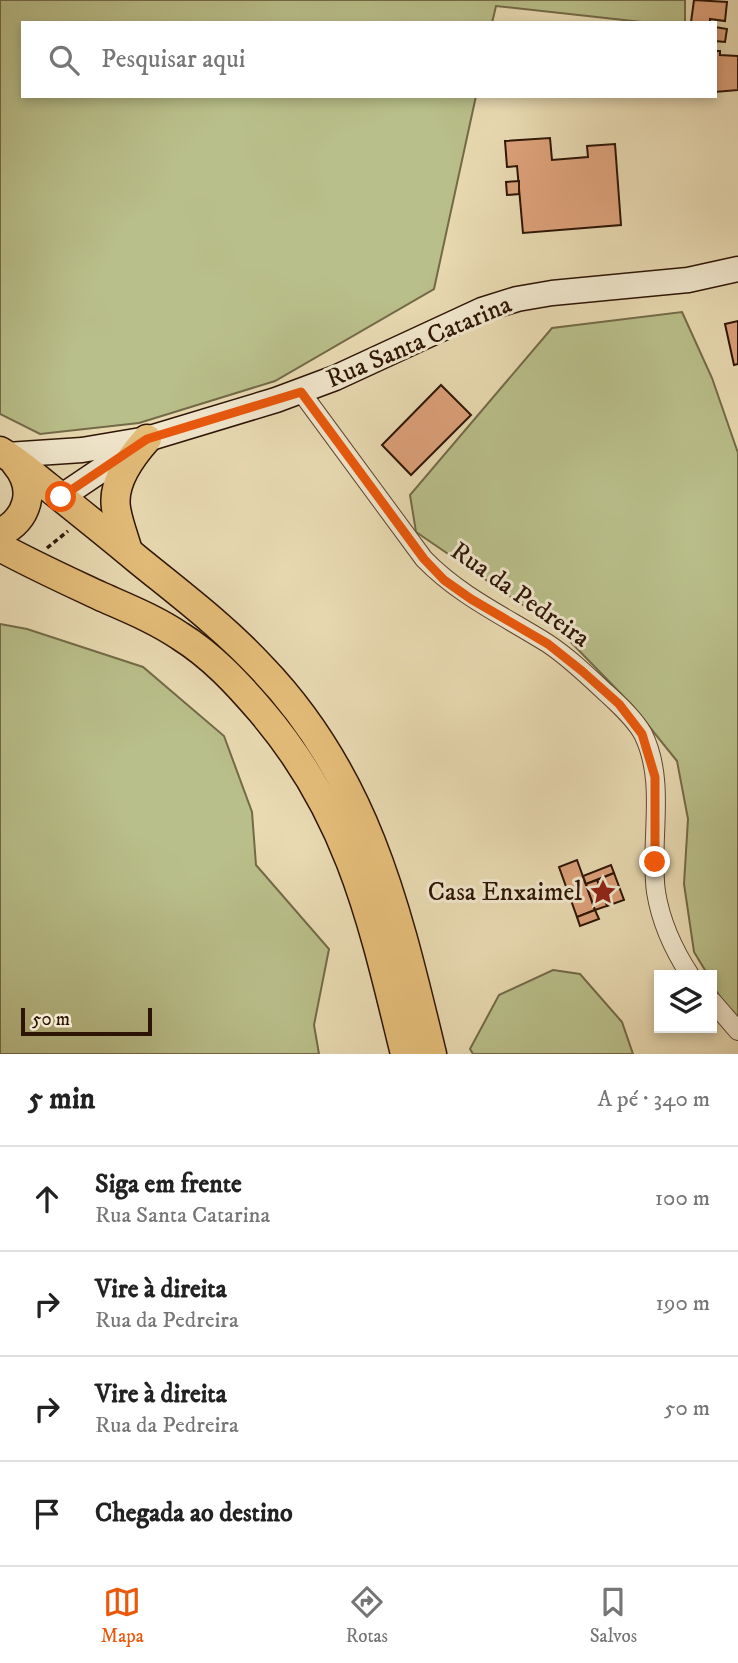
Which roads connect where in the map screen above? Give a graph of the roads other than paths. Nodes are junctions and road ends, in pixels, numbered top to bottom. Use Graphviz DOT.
graph roads {
  1 [pos="738,269"];
  2 [pos="301,392"];
  3 [pos="147,439"];
  4 [pos="2,453"];
  5 [pos="61,497"];
  6 [pos="4,536"];
  7 [pos="128,551"];
  8 [pos="687,970"];
  9 [pos="717,1007"];
  10 [pos="738,1031"];
  11 [pos="404,1054"];
  12 [pos="432,1054"];
  1 -- 2 [label="main road, Rua Santa Catarina"];
  2 -- 3 [label="main road, Rua Santa Catarina"];
  2 -- 8 [label="street, Rua da Pedreira"];
  3 -- 4 [label="main road, Rua Santa Catarina"];
  3 -- 5 [label="main road, Rua Santa Catarina"];
  3 -- 7 [label="main road"];
  4 -- 5 [label="main road"];
  4 -- 6 [label="main road"];
  5 -- 6 [label="main road, Rua Santa Catarina"];
  5 -- 7 [label="main road"];
  6 -- 11 [label="main road"];
  7 -- 12 [label="main road"];
  9 -- 10 [label="street"];
}
